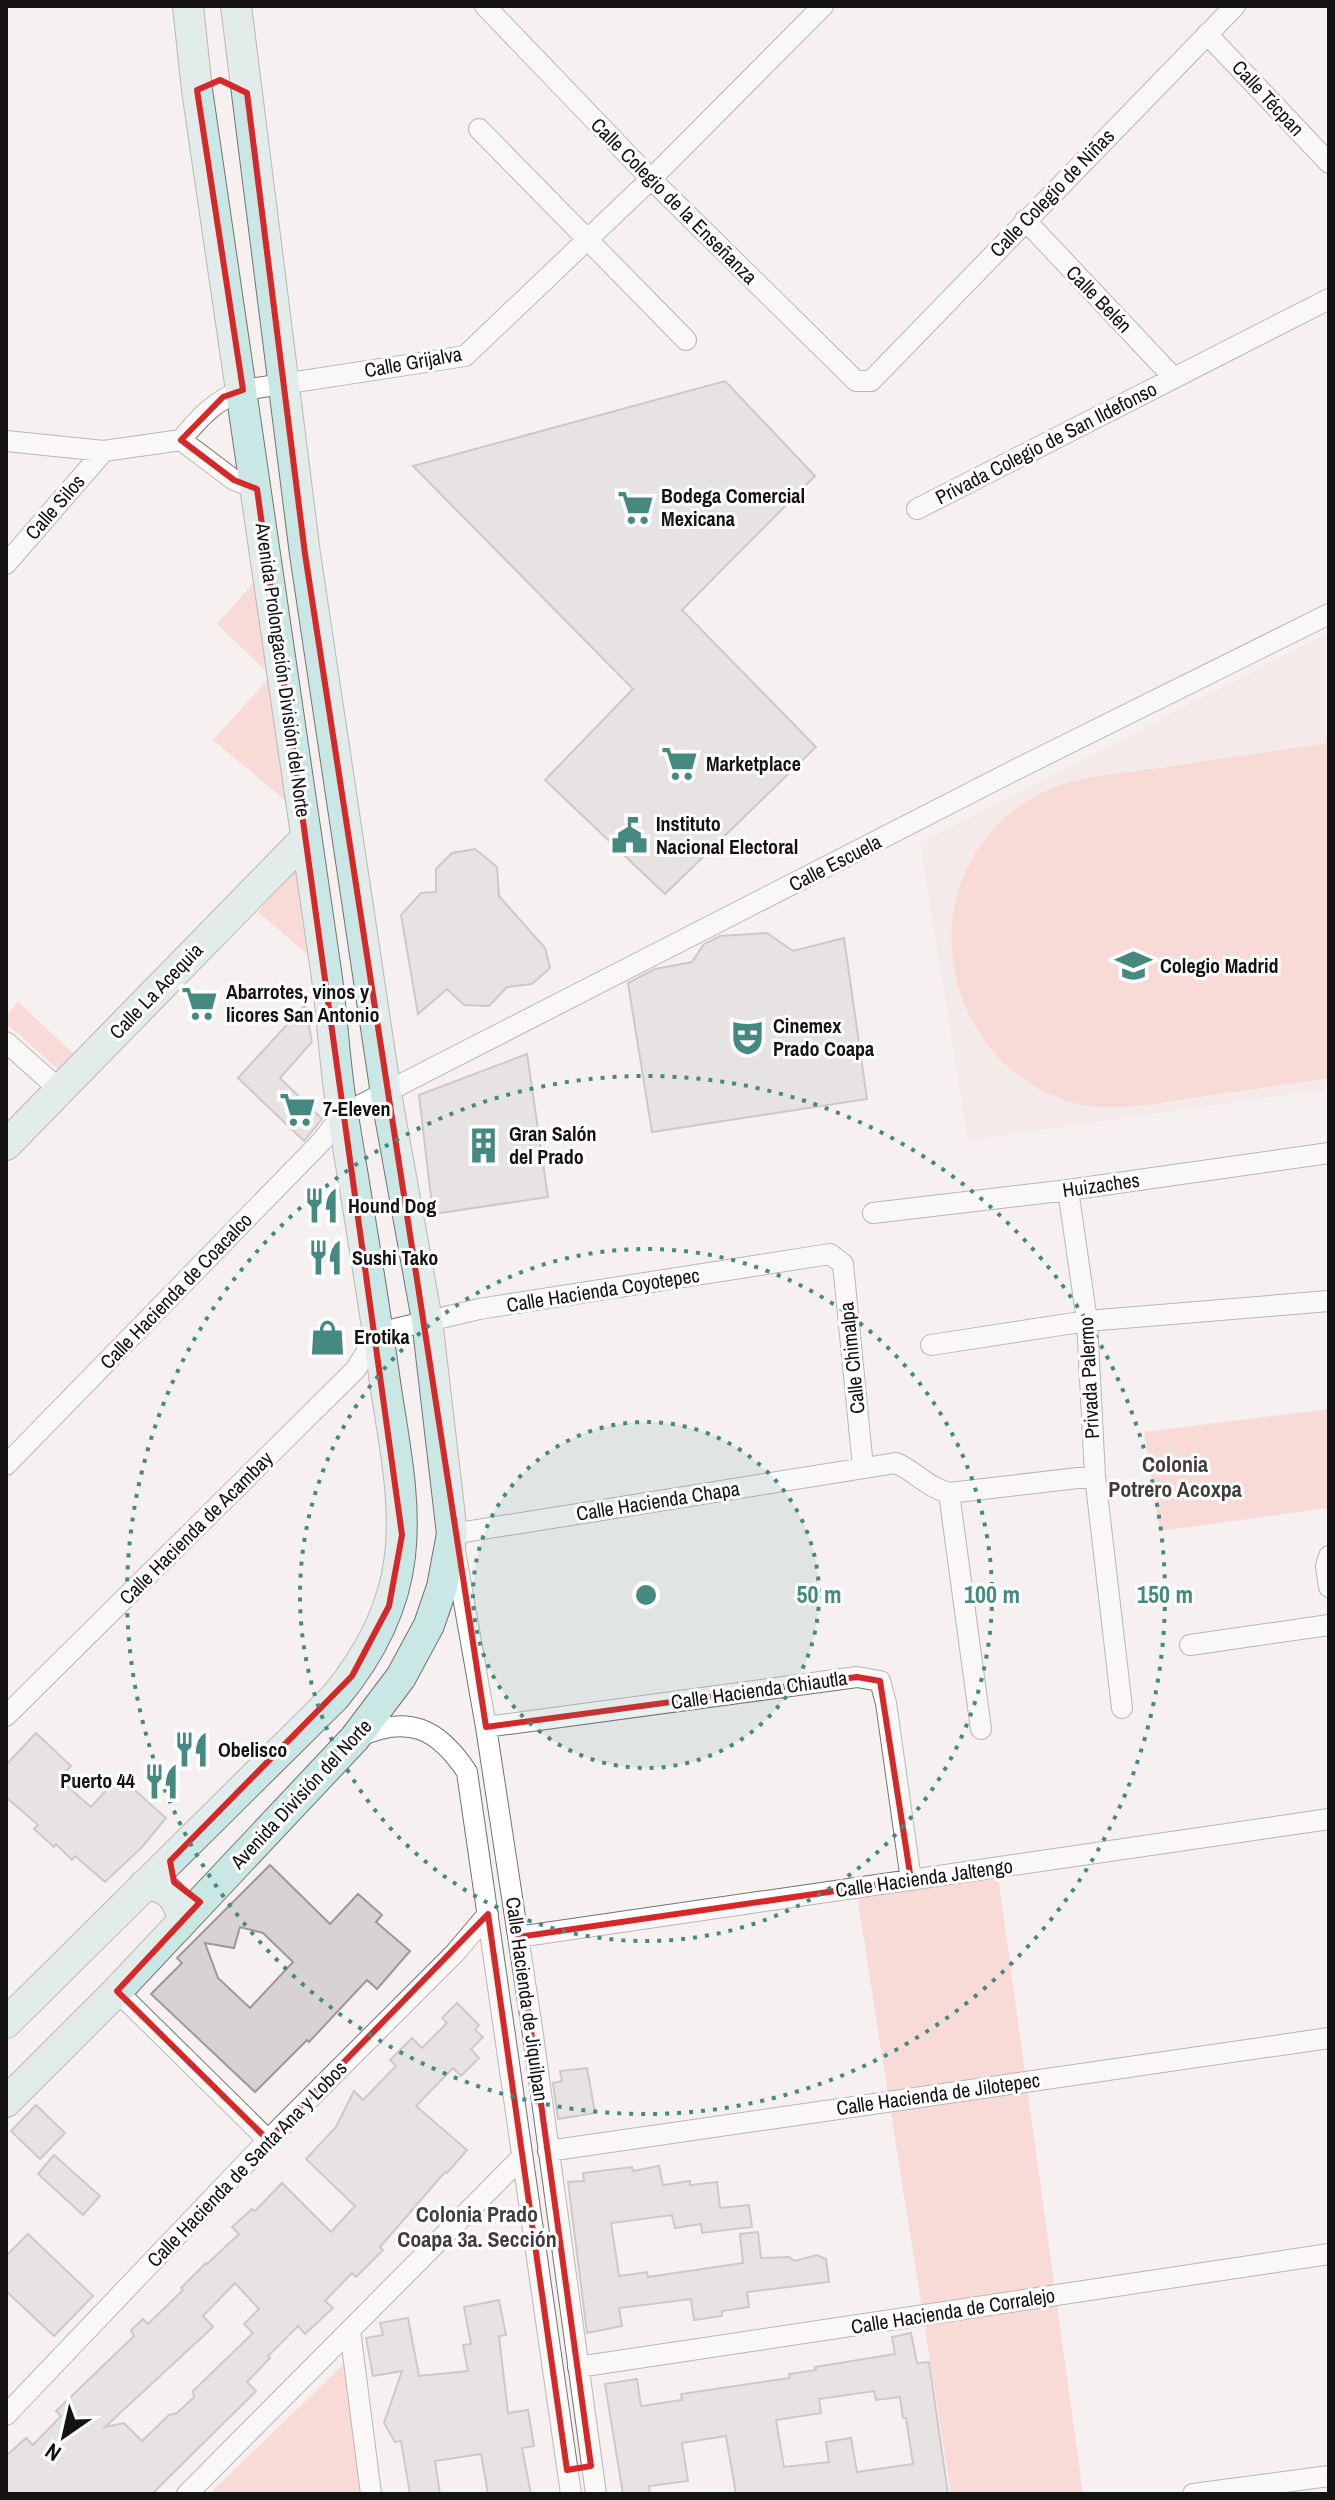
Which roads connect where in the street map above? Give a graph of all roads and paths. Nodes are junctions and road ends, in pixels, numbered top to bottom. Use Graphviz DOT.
graph roads {
  1 [pos="188,6"];
  2 [pos="236,6"];
  3 [pos="485,6"];
  4 [pos="823,6"];
  5 [pos="1235,6"];
  6 [pos="1207,34"];
  7 [pos="243,63"];
  8 [pos="196,77"];
  9 [pos="247,93"];
  10 [pos="479,129"];
  11 [pos="1329,163"];
  12 [pos="651,179"];
  13 [pos="1025,220"];
  14 [pos="588,238"];
  15 [pos="1329,299"];
  16 [pos="686,340"];
  17 [pos="1174,378"];
  18 [pos="871,381"];
  19 [pos="282,383"];
  20 [pos="243,390"];
  21 [pos="181,440"];
  22 [pos="6,441"];
  23 [pos="104,451"];
  24 [pos="259,498"];
  25 [pos="298,502"];
  26 [pos="917,509"];
  27 [pos="305,554"];
  28 [pos="267,556"];
  29 [pos="6,564"];
  30 [pos="1329,614"];
  31 [pos="306,838"];
  32 [pos="6,1042"];
  33 [pos="60,1090"];
  34 [pos="386,1094"];
  35 [pos="343,1114"];
  36 [pos="6,1145"];
  37 [pos="1329,1153"];
  38 [pos="1068,1190"];
  39 [pos="873,1213"];
  40 [pos="830,1254"];
  41 [pos="1329,1301"];
  42 [pos="427,1320"];
  43 [pos="1087,1321"];
  44 [pos="378,1333"];
  45 [pos="931,1345"];
  46 [pos="6,1465"];
  47 [pos="863,1467"];
  48 [pos="1095,1476"];
  49 [pos="949,1493"];
  50 [pos="452,1534"];
  51 [pos="1329,1556"];
  52 [pos="1329,1587"];
  53 [pos="1329,1625"];
  54 [pos="1190,1645"];
  55 [pos="1122,1708"];
  56 [pos="6,1716"];
  57 [pos="486,1727"];
  58 [pos="981,1729"];
  59 [pos="355,1738"];
  60 [pos="1329,1819"];
  61 [pos="170,1861"];
  62 [pos="911,1880"];
  63 [pos="144,1885"];
  64 [pos="205,1897"];
  65 [pos="488,1914"];
  66 [pos="182,1920"];
  67 [pos="518,1937"];
  68 [pos="117,1991"];
  69 [pos="6,2023"];
  70 [pos="532,2028"];
  71 [pos="504,2029"];
  72 [pos="1329,2038"];
  73 [pos="6,2102"];
  74 [pos="268,2140"];
  75 [pos="548,2151"];
  76 [pos="522,2157"];
  77 [pos="1329,2254"];
  78 [pos="350,2330"];
  79 [pos="578,2367"];
  80 [pos="6,2415"];
  81 [pos="591,2466"];
  82 [pos="567,2470"];
  83 [pos="1329,2476"];
  84 [pos="187,2494"];
  85 [pos="371,2494"];
  86 [pos="571,2494"];
  87 [pos="596,2494"];
  88 [pos="1193,2494"];
  1 -- 8 [label="main road, Avenida Prolongación División del Norte"];
  2 -- 7 [label="main road, Avenida Prolongación División del Norte"];
  3 -- 12 [label="street, Calle Colegio de la Enseñanza"];
  4 -- 12 [label="street, Calle Grijalva"];
  5 -- 6 [label="street, Calle Colegio de Niñas"];
  6 -- 11 [label="street, Calle Técpan"];
  6 -- 13 [label="street, Calle Colegio de Niñas"];
  7 -- 8 [label="main road"];
  7 -- 9 [label="main road, Avenida Prolongación División del Norte"];
  8 -- 9 [label="main road"];
  8 -- 20 [label="main road, Avenida Prolongación División del Norte"];
  9 -- 19 [label="main road, Avenida Prolongación División del Norte"];
  10 -- 14 [label="street"];
  12 -- 14 [label="street, Calle Grijalva"];
  12 -- 18 [label="street, Calle Colegio de la Enseñanza"];
  13 -- 17 [label="street, Calle Belén"];
  13 -- 18 [label="street, Calle Colegio de Niñas"];
  14 -- 16 [label="street"];
  14 -- 19 [label="street, Calle Grijalva"];
  15 -- 17 [label="street, Privada Colegio de San Ildefonso"];
  17 -- 26 [label="street, Privada Colegio de San Ildefonso"];
  19 -- 20 [label="street, Calle Grijalva"];
  19 -- 25 [label="main road, Avenida Prolongación División del Norte"];
  20 -- 21 [label="street"];
  20 -- 24 [label="main road, Avenida Prolongación División del Norte"];
  21 -- 23 [label="street"];
  21 -- 24 [label="street"];
  22 -- 23 [label="street"];
  23 -- 29 [label="street, Calle Silos"];
  24 -- 25 [label="main road"];
  24 -- 28 [label="main road, Avenida Prolongación División del Norte"];
  25 -- 27 [label="main road, Avenida Prolongación División del Norte"];
  27 -- 28 [label="main road"];
  27 -- 34 [label="main road, Avenida Prolongación División del Norte"];
  28 -- 31 [label="main road, Avenida Prolongación División del Norte"];
  30 -- 34 [label="street, Calle Escuela"];
  31 -- 33 [label="main road, Calle La Acequia"];
  31 -- 35 [label="main road, Avenida Prolongación División del Norte"];
  32 -- 33 [label="street"];
  33 -- 36 [label="main road, Calle La Acequia"];
  34 -- 35 [label="street, Calle Escuela"];
  34 -- 42 [label="main road, Avenida Prolongación División del Norte"];
  35 -- 44 [label="main road, Avenida Prolongación División del Norte"];
  35 -- 46 [label="street, Calle Hacienda de Coacalco"];
  37 -- 38 [label="street, Huizaches"];
  38 -- 39 [label="street, Huizaches"];
  38 -- 43 [label="street, Privada Palermo"];
  40 -- 42 [label="street, Calle Hacienda Coyotepec"];
  40 -- 47 [label="street, Calle Chimalpa"];
  41 -- 43 [label="street"];
  42 -- 44 [label="street, Calle Hacienda Coyotepec"];
  42 -- 50 [label="main road, Avenida División del Norte"];
  43 -- 45 [label="street"];
  43 -- 48 [label="street, Privada Palermo"];
  44 -- 56 [label="street, Calle Hacienda de Acambay"];
  44 -- 61 [label="main road, Avenida División del Norte"];
  47 -- 49 [label="street, Calle Hacienda Chapa"];
  47 -- 50 [label="street, Calle Hacienda Chapa"];
  48 -- 49 [label="street"];
  48 -- 55 [label="street, Privada Palermo"];
  49 -- 58 [label="street"];
  50 -- 57 [label="street, Calle Hacienda de Jiquilpan"];
  50 -- 59 [label="main road, Avenida División del Norte"];
  51 -- 52 [label="street"];
  53 -- 54 [label="street"];
  57 -- 62 [label="street, Calle Hacienda Chiautla"];
  57 -- 67 [label="street, Calle Hacienda de Jiquilpan"];
  59 -- 64 [label="main road, Avenida División del Norte"];
  59 -- 65 [label="street, Calle Hacienda de Jiquilpan"];
  60 -- 62 [label="street, Calle Hacienda Jaltengo"];
  61 -- 63 [label="main road, Avenida División del Norte"];
  61 -- 64 [label="main road"];
  62 -- 67 [label="street, Calle Hacienda Jaltengo"];
  63 -- 66 [label="main road"];
  63 -- 69 [label="main road, Avenida División del Norte"];
  64 -- 66 [label="main road, Avenida División del Norte"];
  65 -- 71 [label="street, Calle Hacienda de Jiquilpan"];
  65 -- 74 [label="street, Calle Hacienda de Santa Ana y Lobos"];
  66 -- 68 [label="main road, Avenida División del Norte"];
  67 -- 70 [label="street, Calle Hacienda de Jiquilpan"];
  68 -- 73 [label="main road, Avenida División del Norte"];
  68 -- 74 [label="street"];
  70 -- 71 [label="street"];
  70 -- 75 [label="street, Calle Hacienda de Jiquilpan"];
  71 -- 76 [label="street, Calle Hacienda de Jiquilpan"];
  72 -- 75 [label="street, Calle Hacienda de Jilotepec"];
  74 -- 80 [label="street, Calle Hacienda de Santa Ana y Lobos"];
  75 -- 79 [label="street, Calle Hacienda de Jiquilpan"];
  76 -- 78 [label="street"];
  76 -- 82 [label="street, Calle Hacienda de Jiquilpan"];
  77 -- 79 [label="street, Calle Hacienda de Corralejo"];
  78 -- 84 [label="street"];
  78 -- 85 [label="street"];
  79 -- 81 [label="street, Calle Hacienda de Jiquilpan"];
  81 -- 82 [label="street"];
  81 -- 87 [label="street, Calle Hacienda de Jiquilpan"];
  82 -- 86 [label="street, Calle Hacienda de Jiquilpan"];
  83 -- 88 [label="street"];
}
